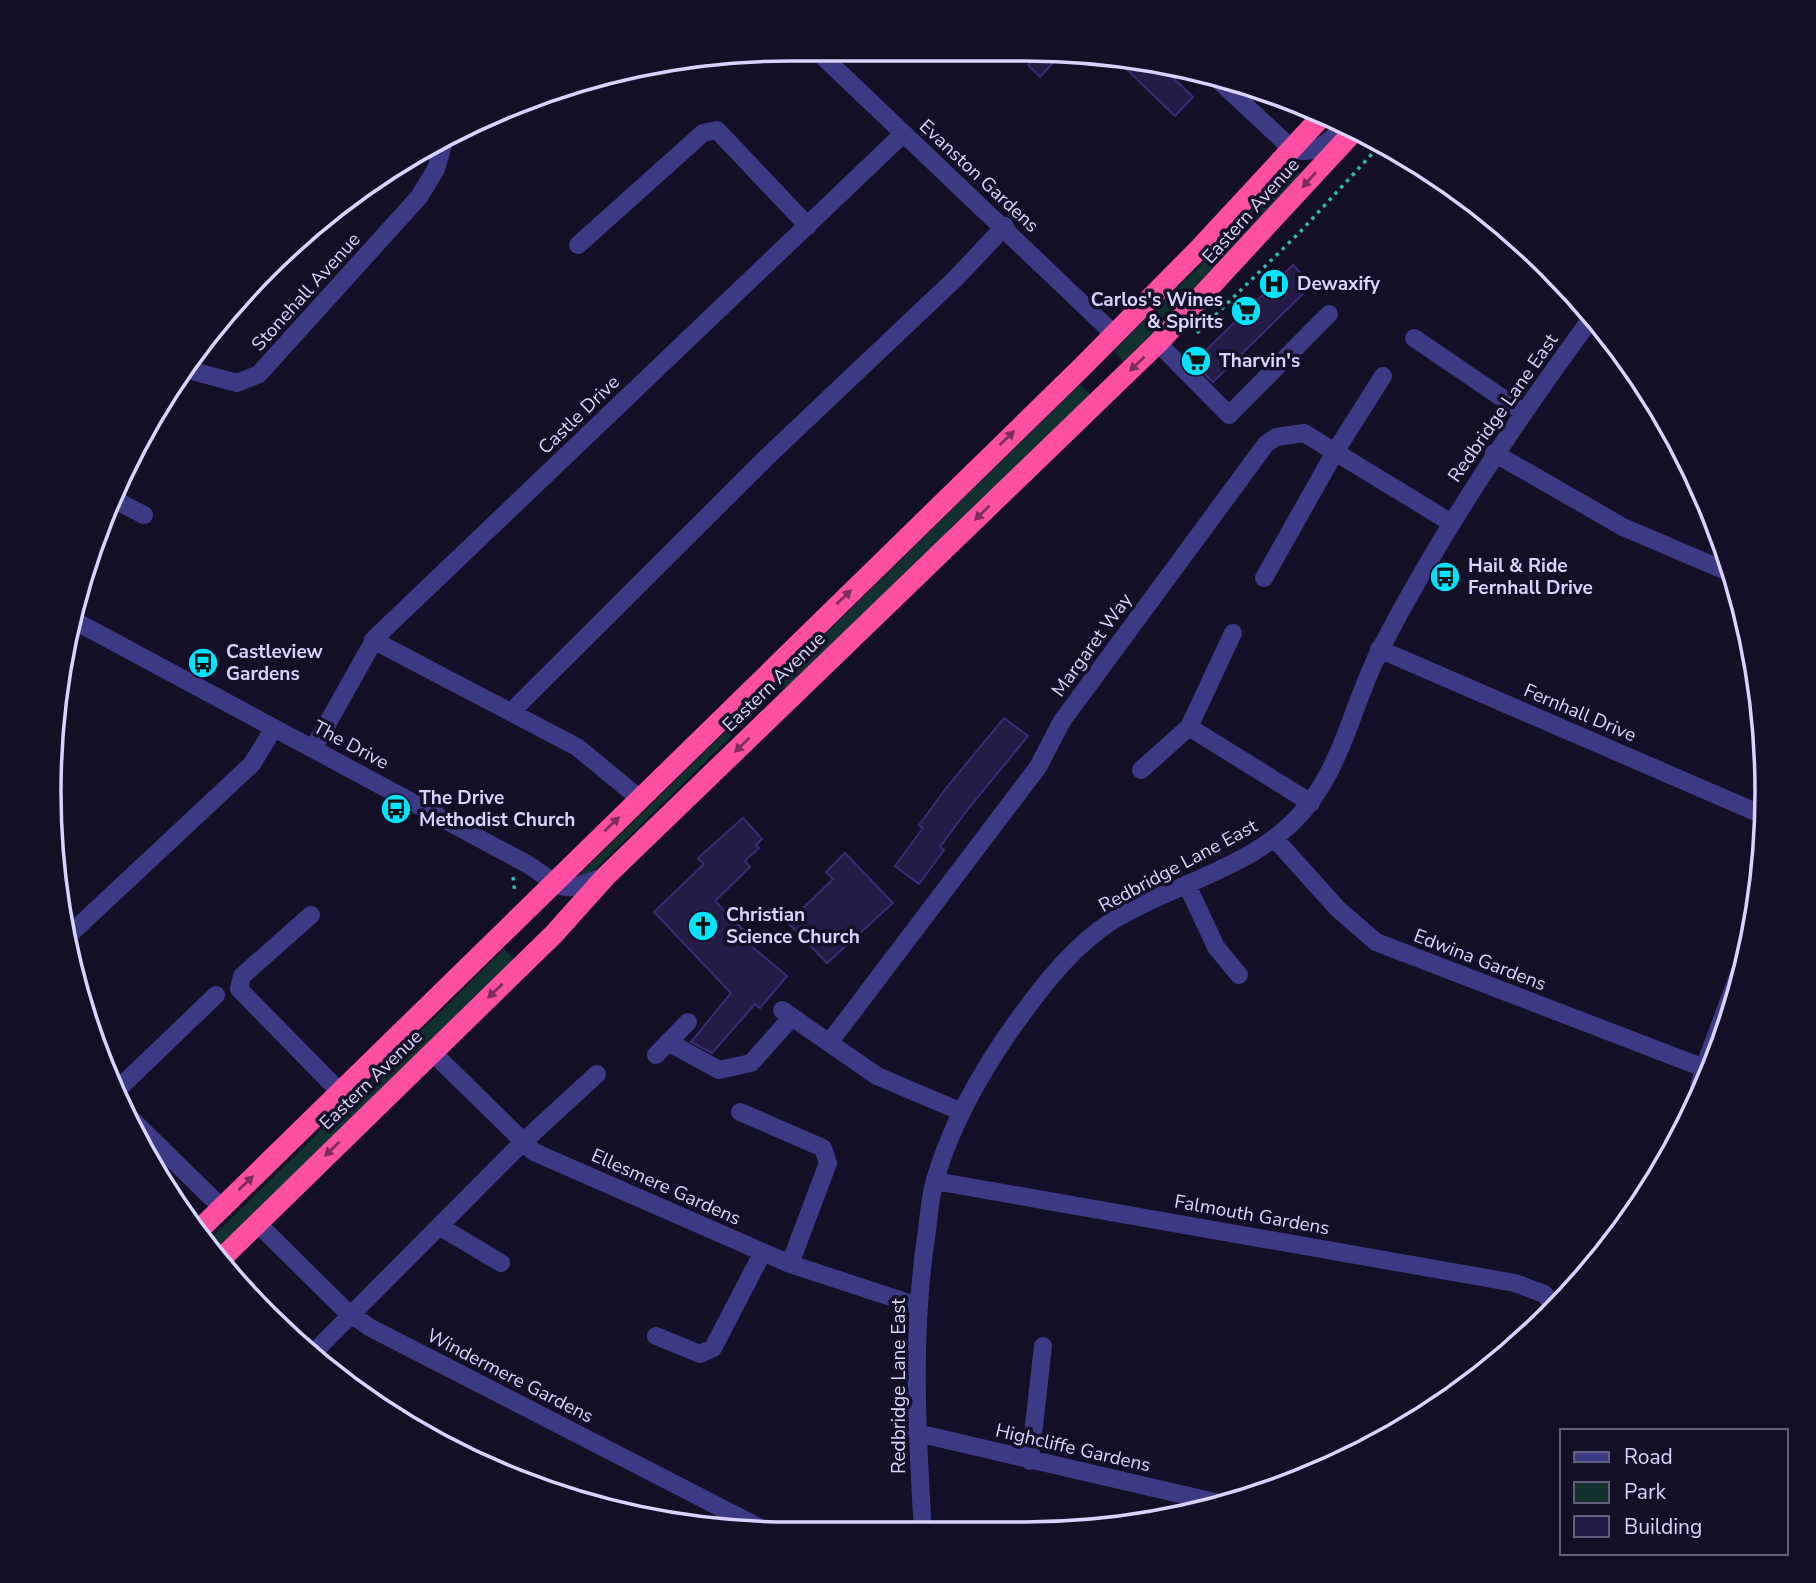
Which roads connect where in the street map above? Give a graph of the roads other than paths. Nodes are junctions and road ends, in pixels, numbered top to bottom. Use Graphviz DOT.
graph roads {
  1 [pos="827,61"];
  2 [pos="1230,91"];
  3 [pos="1316,123"];
  4 [pos="1338,133"];
  5 [pos="903,134"];
  6 [pos="1348,138"];
  7 [pos="1291,148"];
  8 [pos="441,151"];
  9 [pos="808,226"];
  10 [pos="1004,226"];
  11 [pos="578,246"];
  12 [pos="1329,314"];
  13 [pos="1586,325"];
  14 [pos="1114,334"];
  15 [pos="1414,338"];
  16 [pos="1165,349"];
  17 [pos="194,372"];
  18 [pos="1383,376"];
  19 [pos="1523,412"];
  20 [pos="1335,452"];
  21 [pos="1494,453"];
  22 [pos="121,503"];
  23 [pos="144,515"];
  24 [pos="1450,522"];
  25 [pos="1720,569"];
  26 [pos="1264,578"];
  27 [pos="81,624"];
  28 [pos="1233,633"];
  29 [pos="373,640"];
  30 [pos="1379,649"];
  31 [pos="512,712"];
  32 [pos="1189,727"];
  33 [pos="274,728"];
  34 [pos="313,749"];
  35 [pos="1141,770"];
  36 [pos="639,798"];
  37 [pos="1311,803"];
  38 [pos="1754,811"];
  39 [pos="1275,839"];
  40 [pos="606,876"];
  41 [pos="552,883"];
  42 [pos="1187,885"];
  43 [pos="311,915"];
  44 [pos="74,930"];
  45 [pos="1239,975"];
  46 [pos="216,995"];
  47 [pos="688,1022"];
  48 [pos="829,1043"];
  49 [pos="432,1052"];
  50 [pos="1701,1067"];
  51 [pos="597,1074"];
  52 [pos="123,1084"];
  53 [pos="340,1092"];
  54 [pos="740,1112"];
  55 [pos="962,1112"];
  56 [pos="148,1136"];
  57 [pos="523,1142"];
  58 [pos="934,1181"];
  59 [pos="222,1208"];
  60 [pos="257,1223"];
  61 [pos="204,1225"];
  62 [pos="439,1226"];
  63 [pos="762,1252"];
  64 [pos="226,1254"];
  65 [pos="500,1263"];
  66 [pos="790,1264"];
  67 [pos="1549,1299"];
  68 [pos="918,1306"];
  69 [pos="351,1314"];
  70 [pos="656,1336"];
  71 [pos="1043,1346"];
  72 [pos="318,1348"];
  73 [pos="917,1433"];
  74 [pos="1030,1461"];
  75 [pos="1203,1500"];
  76 [pos="745,1520"];
  77 [pos="922,1522"];
  1 -- 5 [label="street, Evanston Gardens"];
  2 -- 7 [label="street"];
  3 -- 7 [label="highway, Eastern Avenue"];
  4 -- 7 [label="street"];
  5 -- 9 [label="street, Castle Drive"];
  5 -- 10 [label="street, Evanston Gardens"];
  6 -- 16 [label="highway, Eastern Avenue, one-way"];
  7 -- 14 [label="highway, Eastern Avenue"];
  8 -- 17 [label="street, Stonehall Avenue"];
  9 -- 11 [label="street"];
  9 -- 29 [label="street, Castle Drive"];
  10 -- 14 [label="street, Evanston Gardens"];
  10 -- 31 [label="street"];
  12 -- 16 [label="street"];
  13 -- 19 [label="street, Redbridge Lane East"];
  36 -- 14 [label="highway, Eastern Avenue, one-way"];
  15 -- 19 [label="street"];
  16 -- 40 [label="highway, Eastern Avenue, one-way"];
  18 -- 20 [label="street"];
  19 -- 21 [label="street, Redbridge Lane East"];
  20 -- 24 [label="street, Margaret Way"];
  20 -- 26 [label="street"];
  20 -- 48 [label="street, Margaret Way"];
  21 -- 24 [label="street, Redbridge Lane East"];
  21 -- 25 [label="street"];
  22 -- 23 [label="street"];
  24 -- 30 [label="street, Redbridge Lane East"];
  27 -- 33 [label="street, The Drive"];
  28 -- 32 [label="street"];
  29 -- 31 [label="street"];
  29 -- 34 [label="street, Castle Drive"];
  30 -- 37 [label="street, Redbridge Lane East"];
  30 -- 38 [label="street, Fernhall Drive"];
  31 -- 36 [label="street"];
  32 -- 35 [label="street"];
  32 -- 37 [label="street"];
  33 -- 34 [label="street, The Drive"];
  33 -- 44 [label="street"];
  34 -- 41 [label="street, The Drive"];
  41 -- 36 [label="highway, Eastern Avenue, one-way"];
  37 -- 39 [label="street, Redbridge Lane East"];
  39 -- 42 [label="street, Redbridge Lane East"];
  39 -- 50 [label="street, Edwina Gardens"];
  40 -- 41 [label="street"];
  40 -- 49 [label="highway, Eastern Avenue, one-way"];
  41 -- 53 [label="highway, Eastern Avenue"];
  42 -- 45 [label="street"];
  42 -- 55 [label="street, Redbridge Lane East"];
  43 -- 53 [label="street"];
  46 -- 52 [label="street"];
  47 -- 48 [label="street"];
  48 -- 55 [label="street"];
  49 -- 57 [label="street, Ellesmere Gardens"];
  49 -- 60 [label="highway, Eastern Avenue, one-way"];
  51 -- 57 [label="street"];
  59 -- 53 [label="highway, Eastern Avenue, one-way"];
  54 -- 66 [label="street"];
  55 -- 58 [label="street, Redbridge Lane East"];
  56 -- 59 [label="street"];
  57 -- 62 [label="street"];
  57 -- 63 [label="street, Ellesmere Gardens"];
  58 -- 67 [label="street, Falmouth Gardens"];
  58 -- 68 [label="street, Redbridge Lane East"];
  59 -- 61 [label="highway, Eastern Avenue"];
  60 -- 64 [label="highway, Eastern Avenue"];
  60 -- 69 [label="street, Windermere Gardens"];
  62 -- 65 [label="street"];
  62 -- 69 [label="street"];
  63 -- 66 [label="street, Ellesmere Gardens"];
  63 -- 70 [label="street"];
  66 -- 68 [label="street, Ellesmere Gardens"];
  68 -- 73 [label="street, Redbridge Lane East"];
  69 -- 72 [label="street"];
  69 -- 76 [label="street, Windermere Gardens"];
  71 -- 74 [label="street"];
  73 -- 74 [label="street, Highcliffe Gardens"];
  73 -- 77 [label="street, Redbridge Lane East"];
  74 -- 75 [label="street, Highcliffe Gardens"];
}
